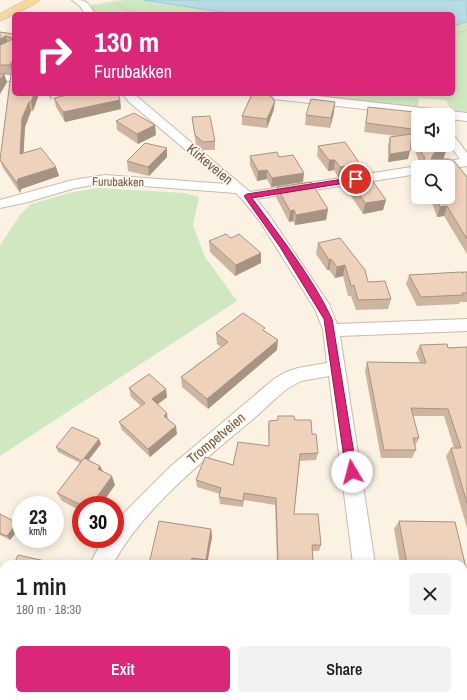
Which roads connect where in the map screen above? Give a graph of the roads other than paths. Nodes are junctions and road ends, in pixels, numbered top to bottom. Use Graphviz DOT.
graph roads {
  1 [pos="21,0"];
  2 [pos="34,0"];
  3 [pos="78,0"];
  4 [pos="0,12"];
  5 [pos="89,12"];
  6 [pos="0,18"];
  7 [pos="0,78"];
  8 [pos="12,78"];
  9 [pos="130,96"];
  10 [pos="282,96"];
  11 [pos="411,111"];
  12 [pos="455,116"];
  13 [pos="467,117"];
  14 [pos="455,145"];
  15 [pos="467,161"];
  16 [pos="455,163"];
  17 [pos="411,171"];
  18 [pos="243,193"];
  19 [pos="0,204"];
  20 [pos="467,325"];
  21 [pos="331,330"];
  22 [pos="337,369"];
  23 [pos="124,529"];
  24 [pos="110,548"];
  25 [pos="103,560"];
  26 [pos="363,560"];
  1 -- 4 [label="main road"];
  2 -- 6 [label="main road"];
  3 -- 5 [label="street"];
  7 -- 8 [label="street"];
  9 -- 18 [label="street, Kirkeveien"];
  10 -- 11 [label="street"];
  12 -- 13 [label="street"];
  14 -- 15 [label="street"];
  15 -- 16 [label="street"];
  17 -- 18 [label="street, Furubakken"];
  18 -- 19 [label="street, Furubakken"];
  18 -- 21 [label="street, Kirkeveien"];
  20 -- 21 [label="street"];
  21 -- 22 [label="street, Kirkeveien"];
  22 -- 23 [label="street, Trompetveien"];
  22 -- 26 [label="street, Kirkeveien"];
  24 -- 25 [label="street, Trompetveien"];
}
